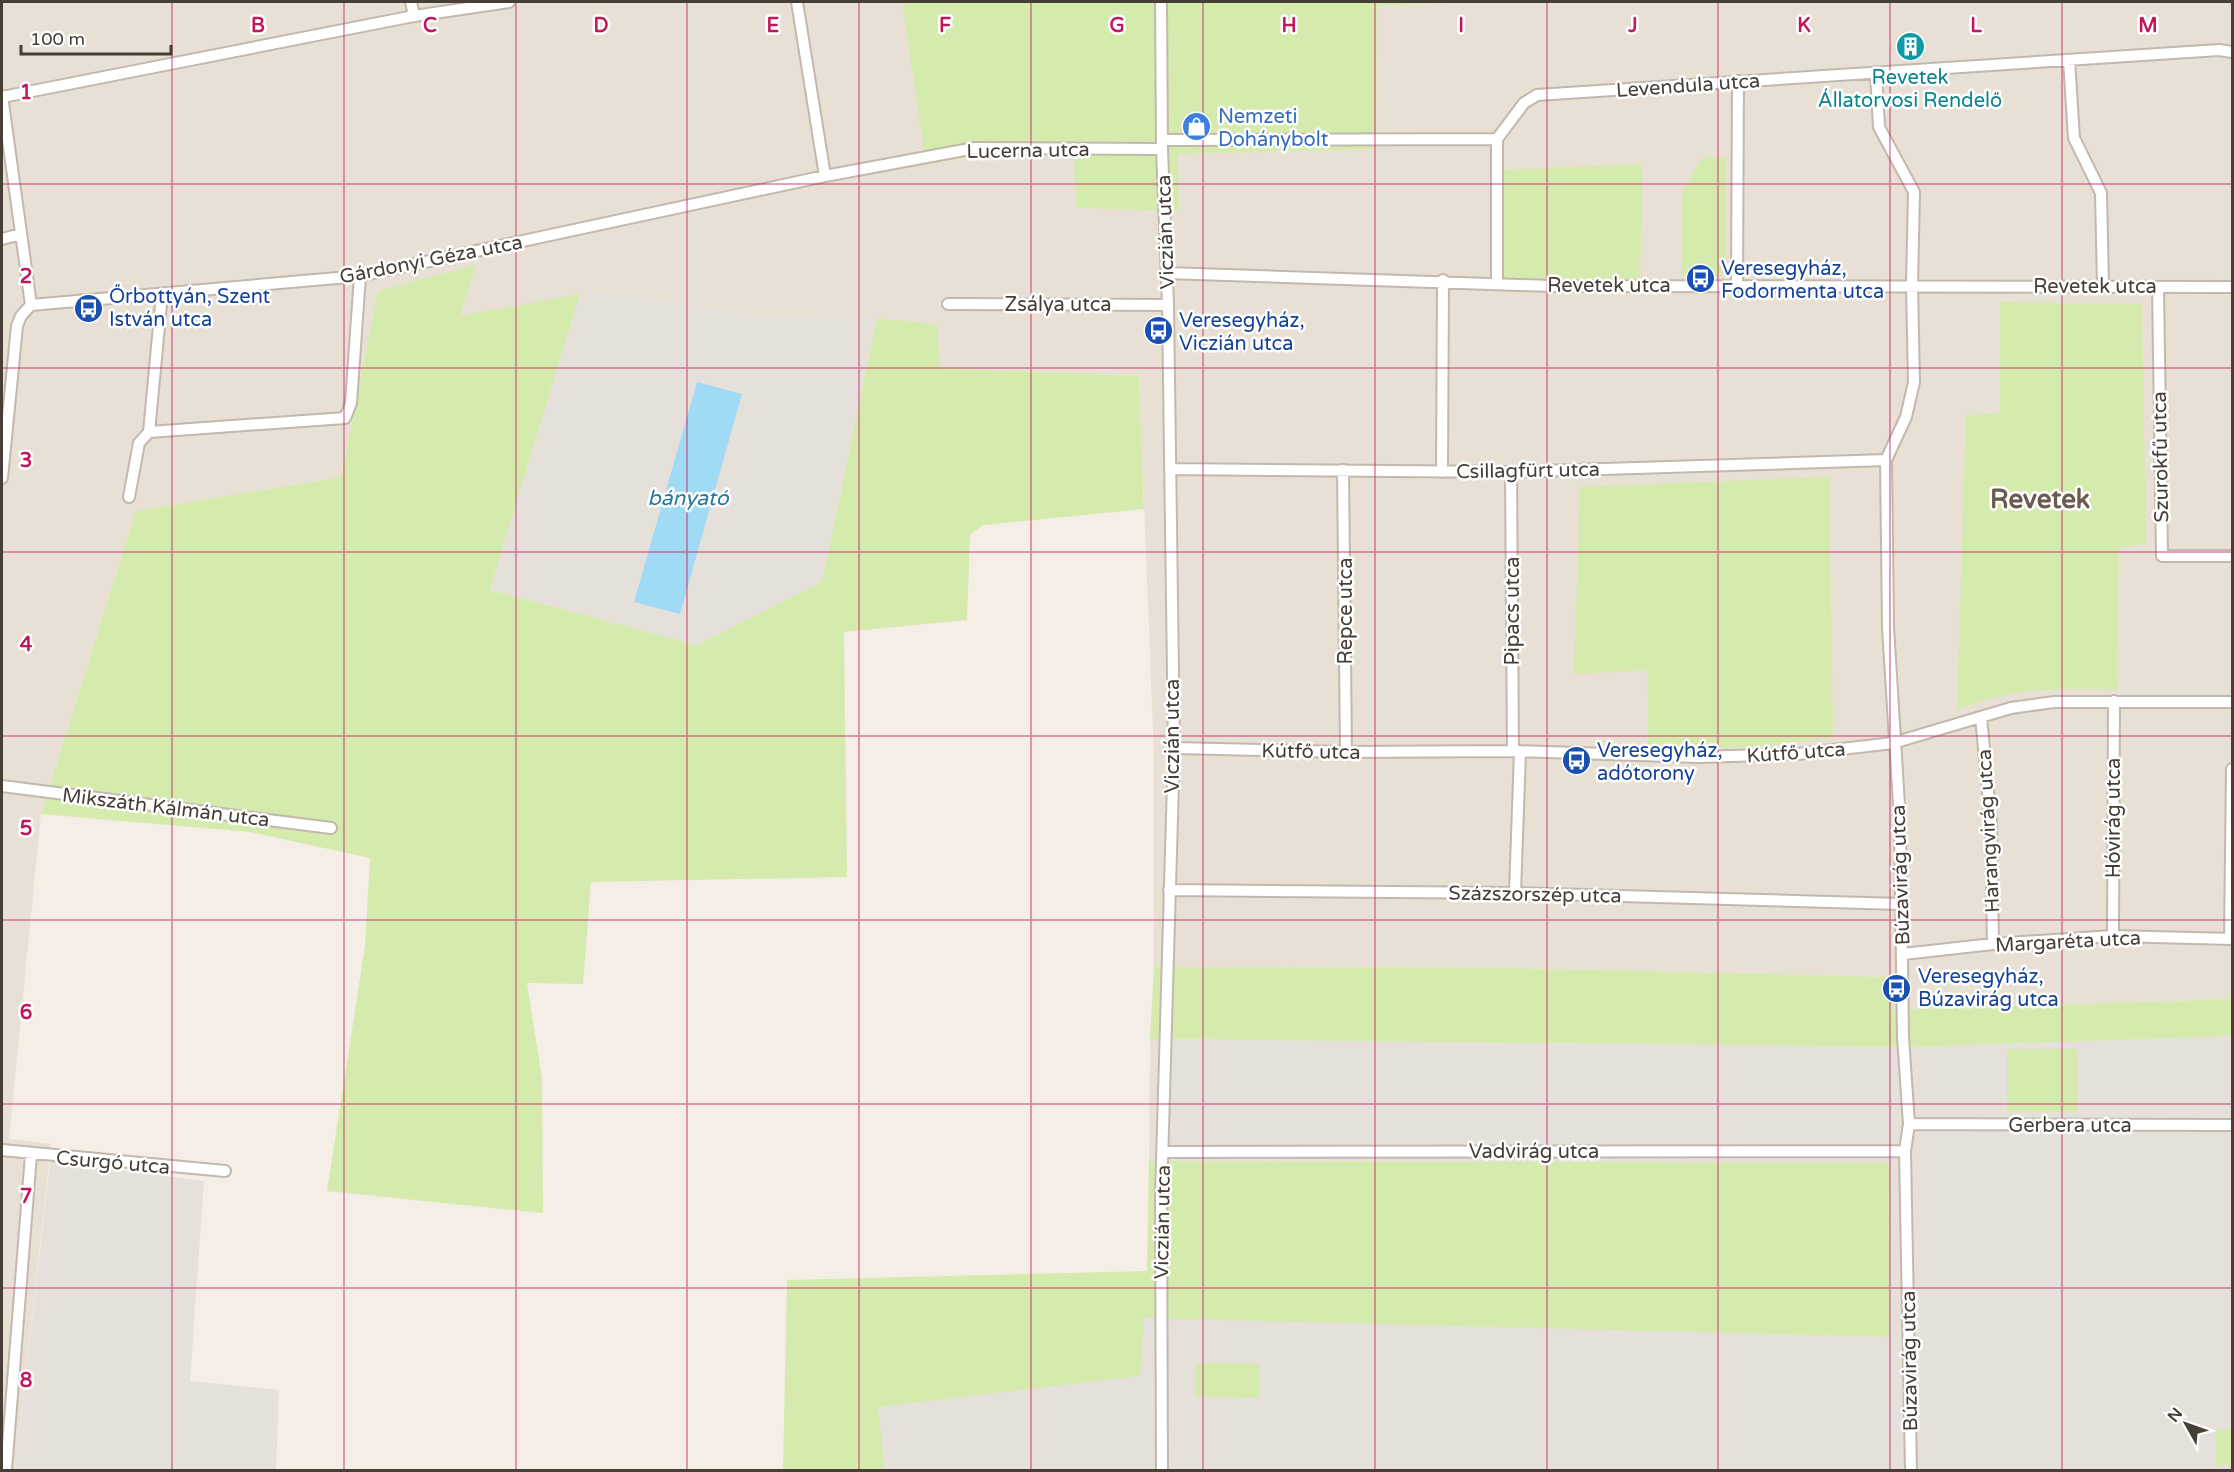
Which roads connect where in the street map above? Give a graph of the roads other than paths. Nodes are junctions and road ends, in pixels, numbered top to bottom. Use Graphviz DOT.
graph roads {
  1 [pos="411,2"];
  2 [pos="509,2"];
  3 [pos="797,2"];
  4 [pos="1161,2"];
  5 [pos="414,16"];
  6 [pos="2232,52"];
  7 [pos="2069,60"];
  8 [pos="1876,72"];
  9 [pos="1738,81"];
  10 [pos="2,96"];
  11 [pos="1497,140"];
  12 [pos="1162,145"];
  13 [pos="825,176"];
  14 [pos="21,234"];
  15 [pos="2,239"];
  16 [pos="1166,273"];
  17 [pos="360,276"];
  18 [pos="1443,280"];
  19 [pos="1497,283"];
  20 [pos="1737,284"];
  21 [pos="1912,286"];
  22 [pos="2103,286"];
  23 [pos="2158,287"];
  24 [pos="2232,287"];
  25 [pos="162,294"];
  26 [pos="948,304"];
  27 [pos="31,305"];
  28 [pos="1168,305"];
  29 [pos="149,432"];
  30 [pos="1886,460"];
  31 [pos="1170,469"];
  32 [pos="1343,470"];
  33 [pos="1442,472"];
  34 [pos="1511,472"];
  35 [pos="2,478"];
  36 [pos="129,497"];
  37 [pos="2232,556"];
  38 [pos="2114,701"];
  39 [pos="2232,702"];
  40 [pos="1981,717"];
  41 [pos="1893,743"];
  42 [pos="1174,748"];
  43 [pos="1517,751"];
  44 [pos="1346,752"];
  45 [pos="2232,769"];
  46 [pos="2,786"];
  47 [pos="332,828"];
  48 [pos="1169,890"];
  49 [pos="1515,893"];
  50 [pos="1900,904"];
  51 [pos="2113,936"];
  52 [pos="2231,939"];
  53 [pos="1993,944"];
  54 [pos="1903,954"];
  55 [pos="1909,1124"];
  56 [pos="2232,1125"];
  57 [pos="2,1150"];
  58 [pos="1905,1151"];
  59 [pos="1163,1152"];
  60 [pos="31,1155"];
  61 [pos="225,1171"];
  62 [pos="6,1470"];
  63 [pos="1162,1470"];
  64 [pos="1911,1470"];
  1 -- 5 [label="street"];
  2 -- 5 [label="street"];
  3 -- 13 [label="street"];
  4 -- 12 [label="street, Viczián utca"];
  5 -- 10 [label="street"];
  6 -- 7 [label="street, Levendula utca"];
  7 -- 8 [label="street, Levendula utca"];
  7 -- 22 [label="street"];
  8 -- 9 [label="street, Levendula utca"];
  8 -- 21 [label="street, Búzavirág utca"];
  9 -- 11 [label="street, Levendula utca"];
  9 -- 20 [label="street"];
  10 -- 14 [label="street"];
  11 -- 12 [label="street"];
  11 -- 19 [label="street"];
  12 -- 13 [label="street, Lucerna utca"];
  12 -- 16 [label="street, Viczián utca"];
  13 -- 17 [label="street, Gárdonyi Géza utca"];
  14 -- 15 [label="street"];
  14 -- 27 [label="street"];
  16 -- 18 [label="street, Revetek utca"];
  16 -- 28 [label="street, Viczián utca"];
  17 -- 25 [label="street, Gárdonyi Géza utca"];
  17 -- 29 [label="street"];
  18 -- 19 [label="street, Revetek utca"];
  18 -- 33 [label="street"];
  19 -- 20 [label="street, Revetek utca"];
  20 -- 21 [label="street, Revetek utca"];
  21 -- 22 [label="street, Revetek utca"];
  21 -- 30 [label="street, Búzavirág utca"];
  22 -- 23 [label="street, Revetek utca"];
  23 -- 24 [label="street, Revetek utca"];
  23 -- 37 [label="street, Szurokfű utca"];
  25 -- 27 [label="street, Gárdonyi Géza utca"];
  25 -- 29 [label="street"];
  26 -- 28 [label="street, Zsálya utca"];
  27 -- 35 [label="street"];
  28 -- 31 [label="street, Viczián utca"];
  29 -- 36 [label="street"];
  30 -- 34 [label="street, Csillagfürt utca"];
  30 -- 41 [label="street, Búzavirág utca"];
  31 -- 32 [label="street, Csillagfürt utca"];
  31 -- 42 [label="street, Viczián utca"];
  32 -- 33 [label="street, Csillagfürt utca"];
  32 -- 44 [label="street, Repce utca"];
  33 -- 34 [label="street, Csillagfürt utca"];
  34 -- 43 [label="street, Pipacs utca"];
  38 -- 39 [label="street, Kútfő utca"];
  38 -- 40 [label="street, Kútfő utca"];
  38 -- 51 [label="street, Hóvirág utca"];
  40 -- 41 [label="street, Kútfő utca"];
  40 -- 53 [label="street, Harangvirág utca"];
  41 -- 43 [label="street, Kútfő utca"];
  41 -- 50 [label="street, Búzavirág utca"];
  42 -- 44 [label="street, Kútfő utca"];
  42 -- 48 [label="street, Viczián utca"];
  43 -- 44 [label="street, Kútfő utca"];
  43 -- 49 [label="street, Pipacs utca"];
  45 -- 52 [label="street"];
  46 -- 47 [label="street, Mikszáth Kálmán utca"];
  48 -- 49 [label="street, Százszorszép utca"];
  48 -- 59 [label="street, Viczián utca"];
  49 -- 50 [label="street, Százszorszép utca"];
  50 -- 54 [label="street, Búzavirág utca"];
  51 -- 52 [label="street, Margaréta utca"];
  51 -- 53 [label="street, Margaréta utca"];
  53 -- 54 [label="street, Margaréta utca"];
  54 -- 55 [label="street, Búzavirág utca"];
  55 -- 56 [label="street, Gerbera utca"];
  55 -- 58 [label="street, Búzavirág utca"];
  57 -- 60 [label="street, Csurgó utca"];
  58 -- 59 [label="street, Vadvirág utca"];
  58 -- 64 [label="street, Búzavirág utca"];
  59 -- 63 [label="street, Viczián utca"];
  60 -- 61 [label="street, Csurgó utca"];
  60 -- 62 [label="street"];
}
